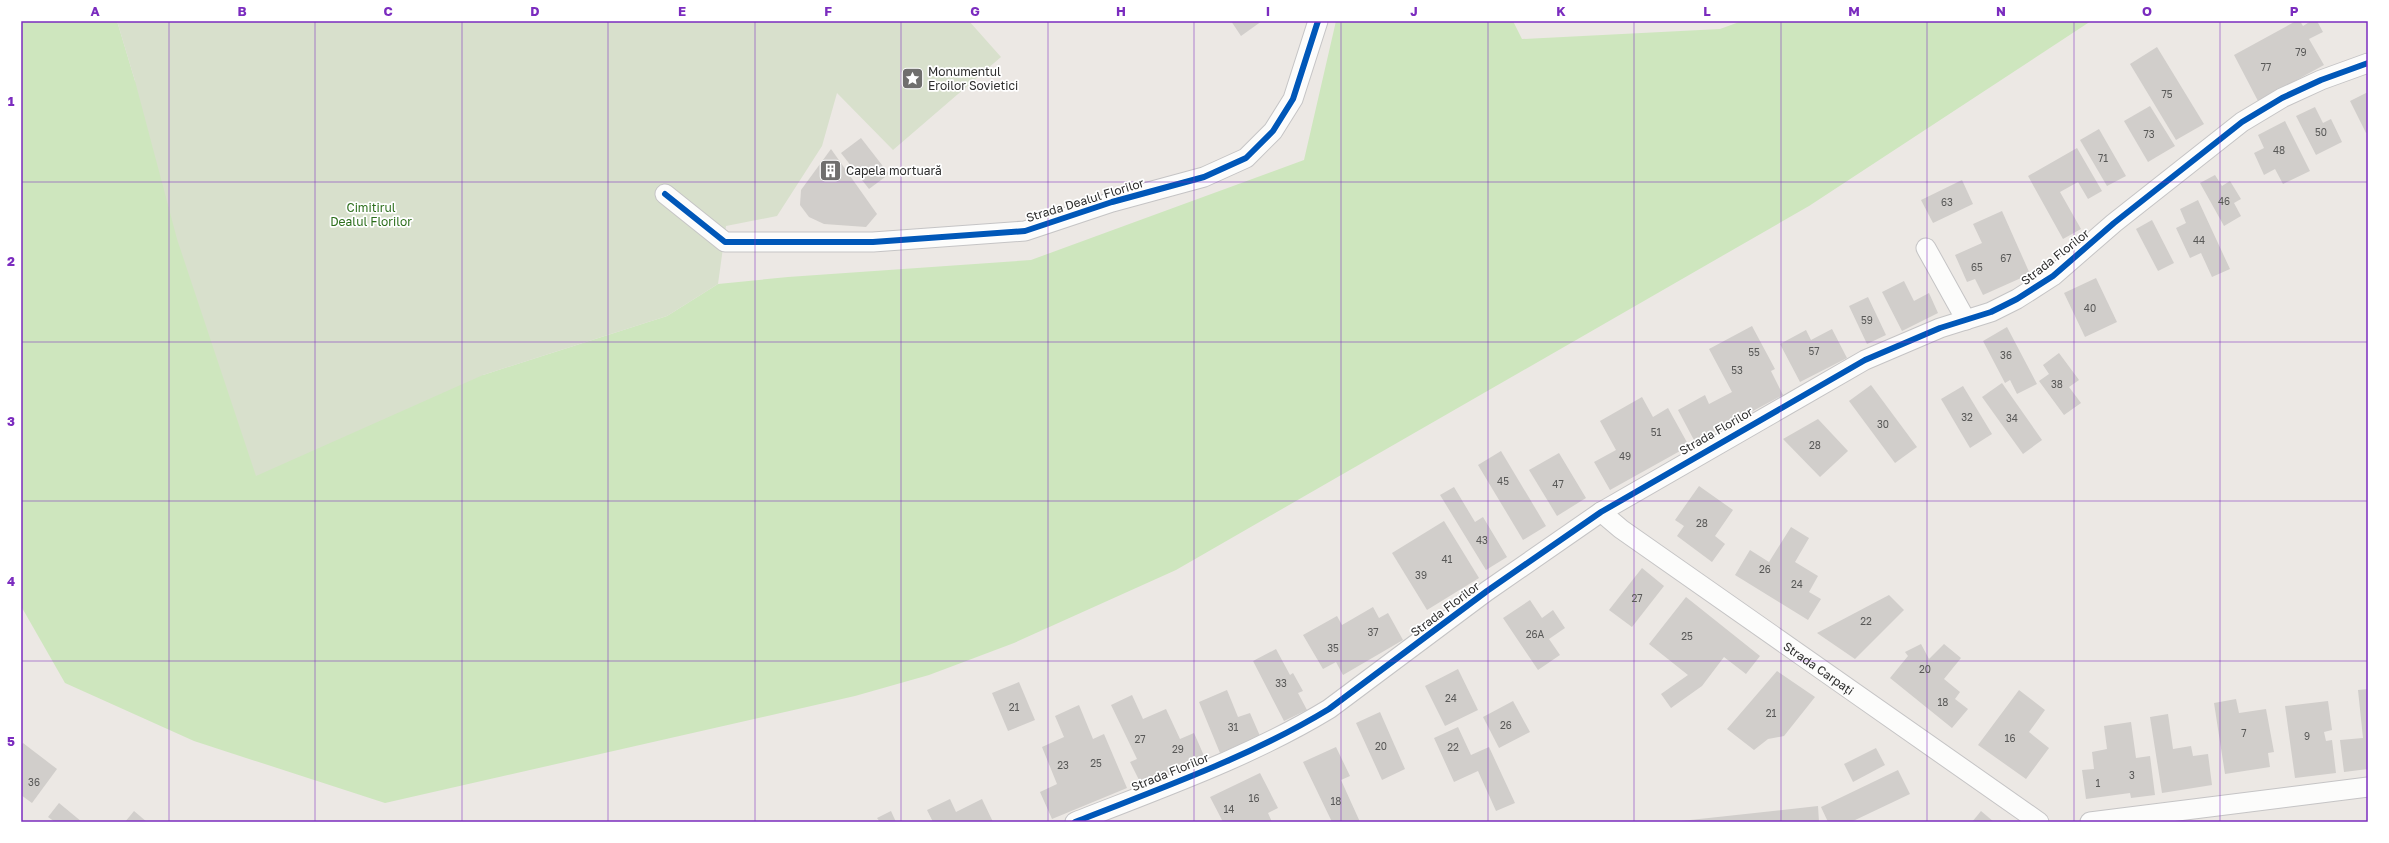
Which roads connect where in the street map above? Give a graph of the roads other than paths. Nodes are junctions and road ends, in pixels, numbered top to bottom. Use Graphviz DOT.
graph roads {
  1 [pos="1318,21"];
  2 [pos="2368,63"];
  3 [pos="664,194"];
  4 [pos="1926,248"];
  5 [pos="1966,320"];
  6 [pos="1601,512"];
  7 [pos="2368,787"];
  8 [pos="1075,822"];
  9 [pos="2038,822"];
  10 [pos="2090,822"];
  1 -- 3 [label="street, Strada Dealul Florilor"];
  2 -- 5 [label="street, Strada Florilor"];
  4 -- 5 [label="street"];
  5 -- 6 [label="street, Strada Florilor"];
  6 -- 8 [label="street, Strada Florilor"];
  6 -- 9 [label="street, Strada Carpați"];
  7 -- 10 [label="street"];
}
